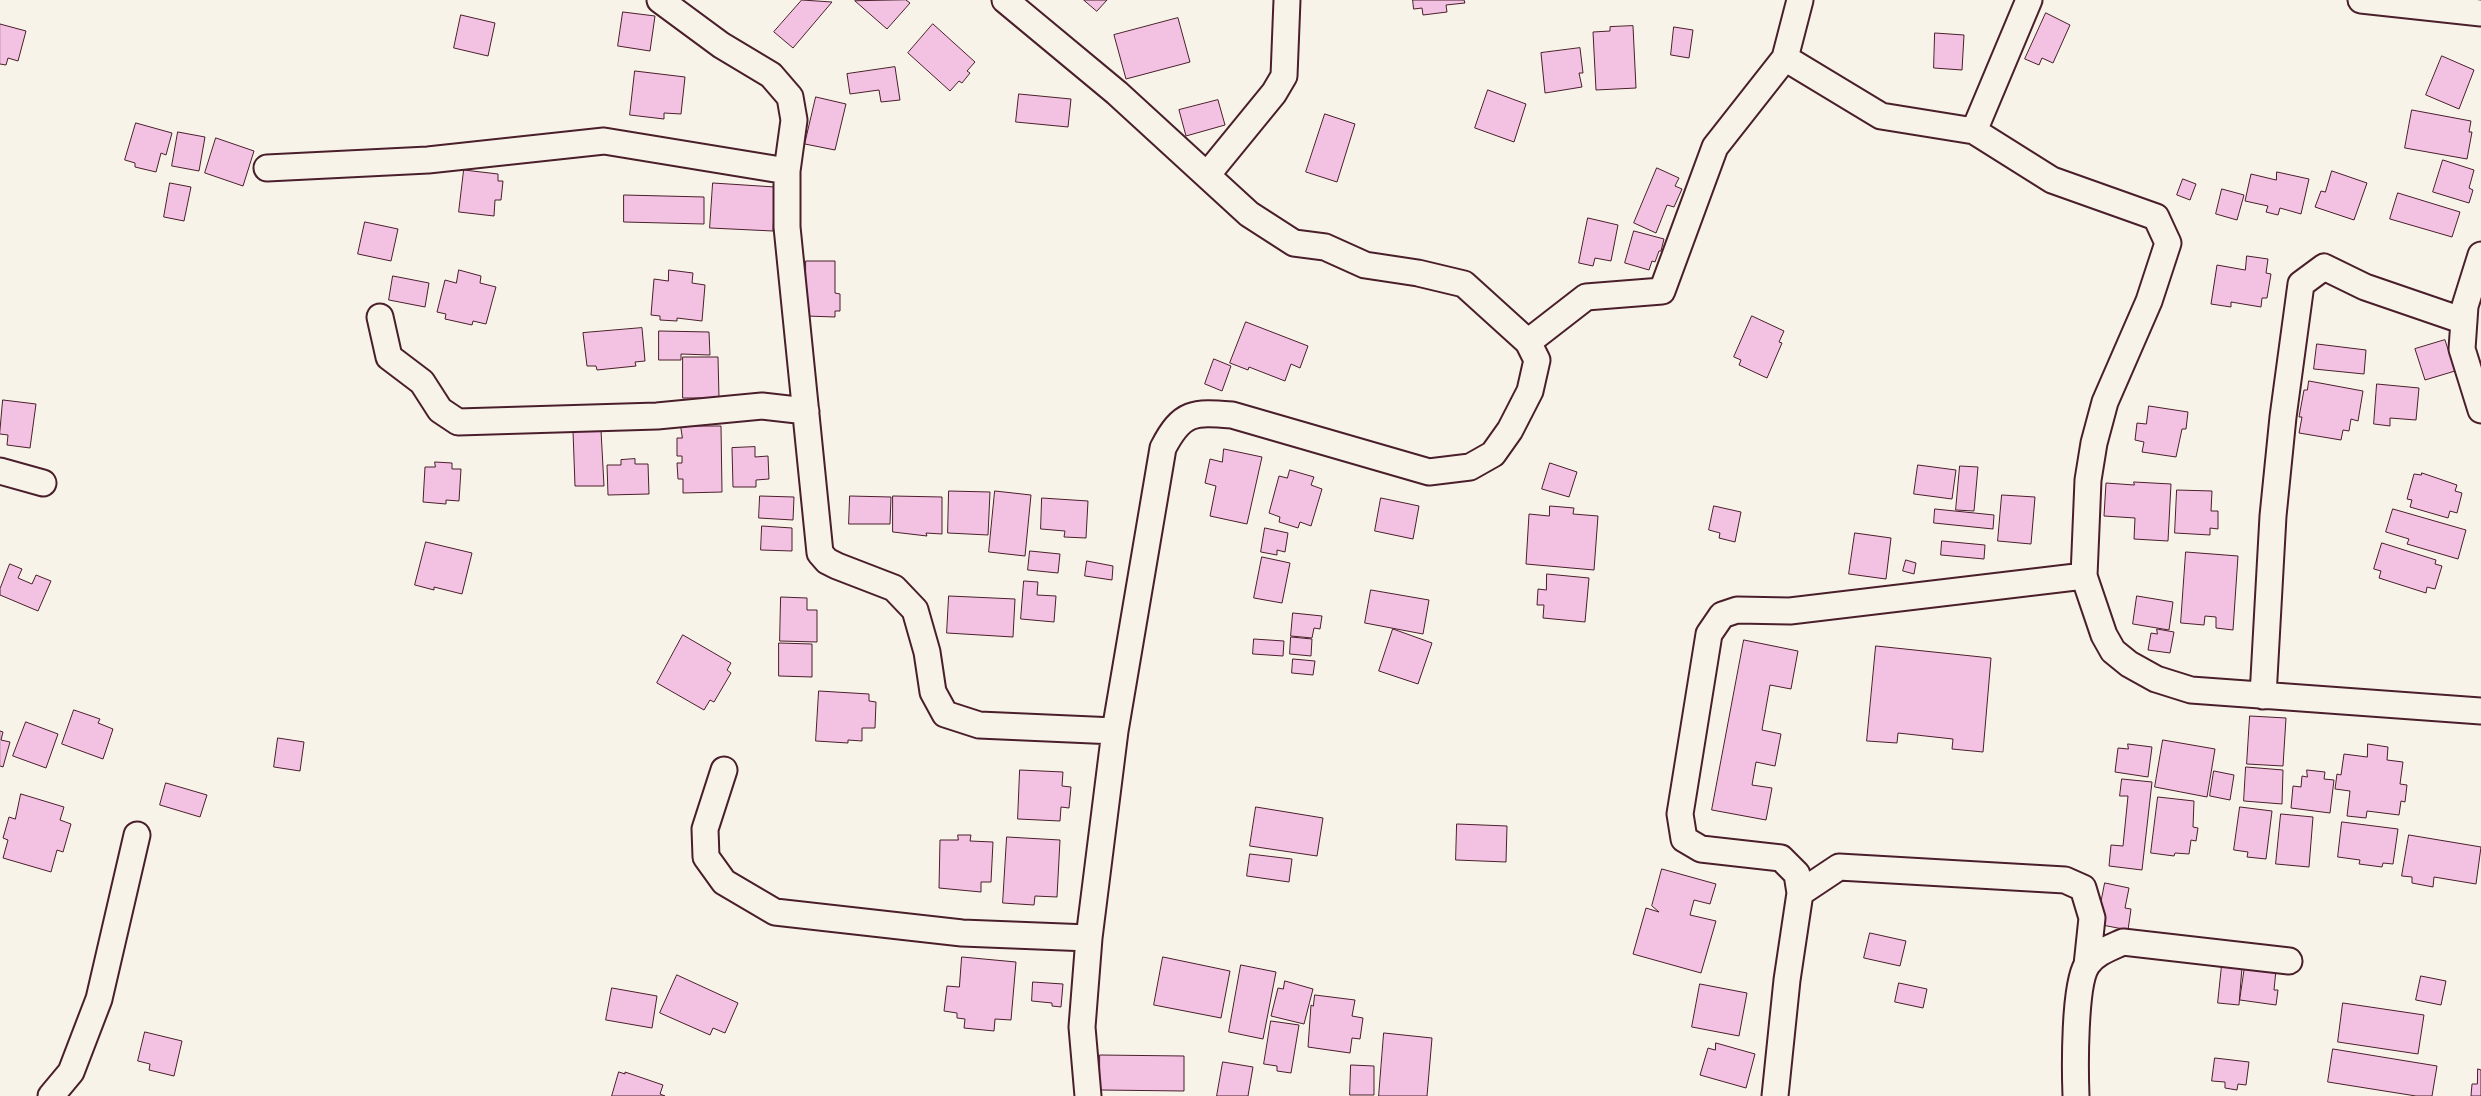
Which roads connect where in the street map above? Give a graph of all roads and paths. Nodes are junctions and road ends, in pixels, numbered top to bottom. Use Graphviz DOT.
graph roads {
  1 [pos="660,0"];
  2 [pos="1287,0"];
  3 [pos="1800,0"];
  4 [pos="2029,0"];
  5 [pos="2360,0"];
  6 [pos="1011,2"];
  7 [pos="2481,13"];
  8 [pos="1785,58"];
  9 [pos="1974,131"];
  10 [pos="267,168"];
  11 [pos="787,171"];
  12 [pos="1207,175"];
  13 [pos="2481,255"];
  14 [pos="380,317"];
  15 [pos="2464,321"];
  16 [pos="1528,342"];
  17 [pos="2481,410"];
  18 [pos="806,411"];
  19 [pos="0,471"];
  20 [pos="43,483"];
  21 [pos="2084,576"];
  22 [pos="2264,696"];
  23 [pos="2481,712"];
  24 [pos="1114,731"];
  25 [pos="724,770"];
  26 [pos="137,835"];
  27 [pos="1800,893"];
  28 [pos="1089,938"];
  29 [pos="2289,961"];
  30 [pos="2087,965"];
  31 [pos="51,1096"];
  32 [pos="1088,1096"];
  33 [pos="1775,1096"];
  34 [pos="2076,1096"];
  1 -- 11 [label="street"];
  2 -- 12 [label="street"];
  3 -- 8 [label="street"];
  4 -- 9 [label="street"];
  5 -- 7 [label="street"];
  6 -- 12 [label="street"];
  8 -- 9 [label="street"];
  8 -- 16 [label="street"];
  9 -- 21 [label="street"];
  10 -- 11 [label="street"];
  11 -- 18 [label="street"];
  12 -- 16 [label="street"];
  13 -- 15 [label="street"];
  14 -- 18 [label="street"];
  15 -- 17 [label="street"];
  15 -- 22 [label="street"];
  16 -- 24 [label="street"];
  18 -- 24 [label="street"];
  19 -- 20 [label="street"];
  21 -- 22 [label="street"];
  21 -- 27 [label="street"];
  22 -- 23 [label="street"];
  24 -- 28 [label="street"];
  25 -- 28 [label="street"];
  26 -- 31 [label="street"];
  27 -- 30 [label="street"];
  27 -- 33 [label="street"];
  28 -- 32 [label="street"];
  29 -- 30 [label="street"];
  30 -- 34 [label="street"];
}
